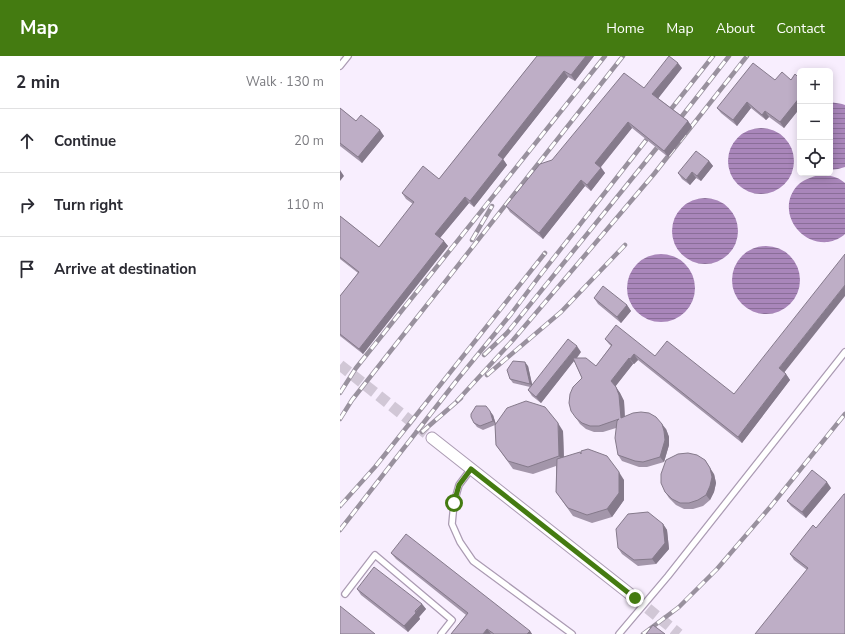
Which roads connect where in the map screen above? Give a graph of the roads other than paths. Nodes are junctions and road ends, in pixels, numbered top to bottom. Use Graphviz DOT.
graph roads {
  1 [pos="348,56"];
  2 [pos="340,66"];
  3 [pos="845,352"];
  4 [pos="432,438"];
  5 [pos="471,469"];
  6 [pos="345,594"];
  7 [pos="635,598"];
  8 [pos="441,634"];
  9 [pos="572,634"];
  10 [pos="619,634"];
  1 -- 2 [label="lane"];
  3 -- 10 [label="lane"];
  4 -- 5 [label="street"];
  5 -- 7 [label="street"];
  5 -- 9 [label="lane"];
  6 -- 8 [label="lane"];
}
